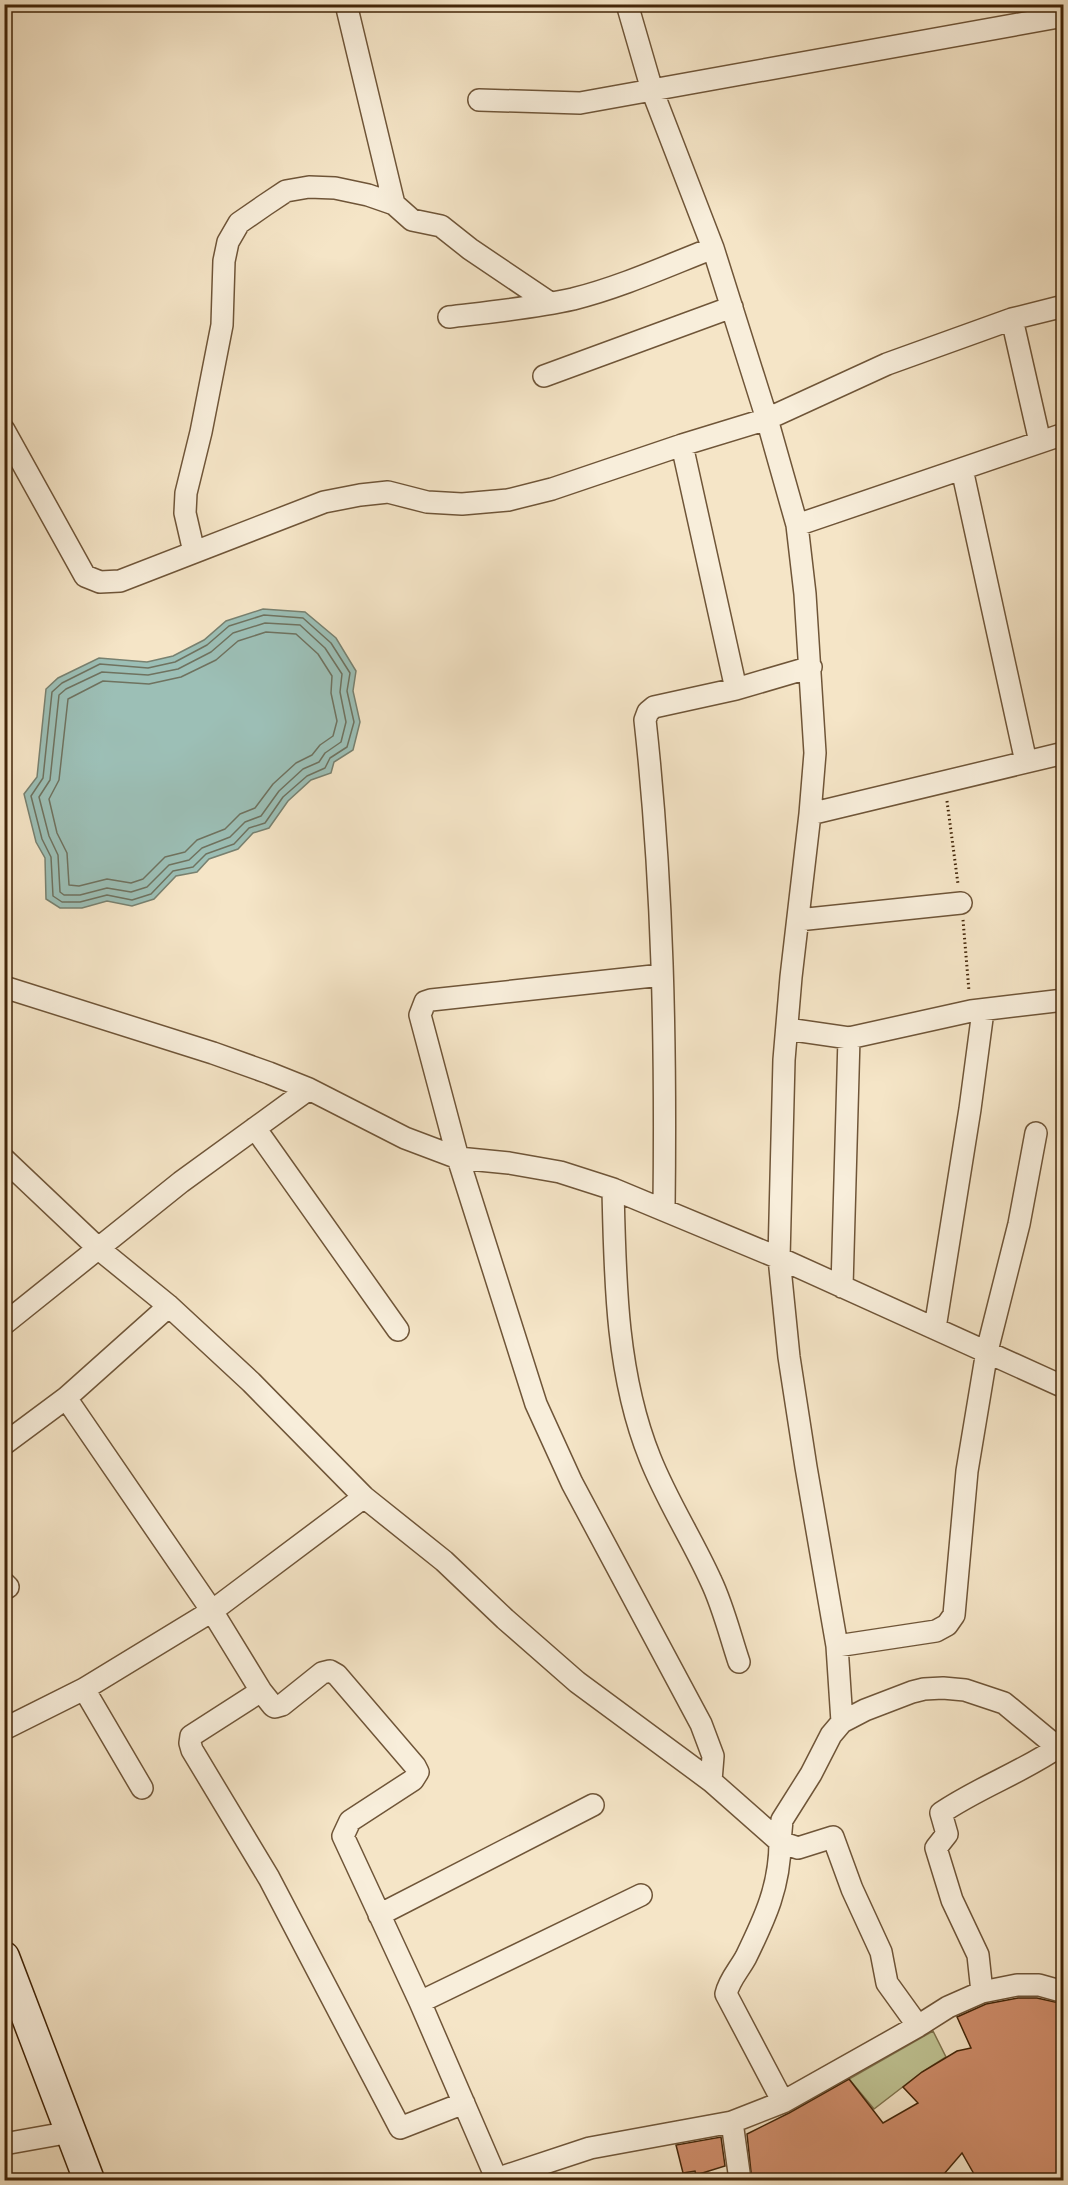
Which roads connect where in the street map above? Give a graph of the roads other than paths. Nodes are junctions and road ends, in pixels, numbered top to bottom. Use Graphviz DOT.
graph roads {
  1 [pos="346,4"];
  2 [pos="627,4"];
  3 [pos="1064,16"];
  4 [pos="652,90"];
  5 [pos="479,100"];
  6 [pos="394,204"];
  7 [pos="713,248"];
  8 [pos="550,303"];
  9 [pos="1064,306"];
  10 [pos="732,307"];
  11 [pos="449,317"];
  12 [pos="1012,319"];
  13 [pos="544,376"];
  14 [pos="767,419"];
  15 [pos="4,430"];
  16 [pos="1064,434"];
  17 [pos="1040,442"];
  18 [pos="682,445"];
  19 [pos="962,470"];
  20 [pos="797,525"];
  21 [pos="194,552"];
  22 [pos="811,667"];
  23 [pos="736,689"];
  24 [pos="1064,753"];
  25 [pos="1026,762"];
  26 [pos="810,814"];
  27 [pos="961,903"];
  28 [pos="798,920"];
  29 [pos="662,975"];
  30 [pos="4,987"];
  31 [pos="1064,1000"];
  32 [pos="983,1011"];
  33 [pos="787,1029"];
  34 [pos="849,1038"];
  35 [pos="309,1089"];
  36 [pos="255,1128"];
  37 [pos="1036,1133"];
  38 [pos="458,1158"];
  39 [pos="4,1159"];
  40 [pos="614,1189"];
  41 [pos="664,1209"];
  42 [pos="99,1248"];
  43 [pos="779,1258"];
  44 [pos="842,1287"];
  45 [pos="169,1306"];
  46 [pos="4,1324"];
  47 [pos="935,1328"];
  48 [pos="398,1330"];
  49 [pos="987,1351"];
  50 [pos="1064,1387"];
  51 [pos="66,1398"];
  52 [pos="4,1444"];
  53 [pos="364,1497"];
  54 [pos="212,1611"];
  55 [pos="837,1646"];
  56 [pos="739,1662"];
  57 [pos="84,1689"];
  58 [pos="261,1691"];
  59 [pos="842,1722"];
  60 [pos="4,1729"];
  61 [pos="1062,1746"];
  62 [pos="711,1781"];
  63 [pos="141,1788"];
  64 [pos="593,1805"];
  65 [pos="780,1842"];
  66 [pos="641,1895"];
  67 [pos="380,1916"];
  68 [pos="4,1956"];
  69 [pos="982,1992"];
  70 [pos="1064,1992"];
  71 [pos="420,2002"];
  72 [pos="918,2026"];
  73 [pos="783,2102"];
  74 [pos="464,2103"];
  75 [pos="732,2122"];
  76 [pos="71,2132"];
  77 [pos="4,2144"];
  78 [pos="495,2180"];
  79 [pos="90,2181"];
  80 [pos="740,2181"];
  1 -- 6 [label="street"];
  2 -- 4 [label="street"];
  3 -- 4 [label="street"];
  4 -- 5 [label="street"];
  4 -- 7 [label="street"];
  6 -- 8 [label="street"];
  6 -- 21 [label="street"];
  7 -- 8 [label="street"];
  7 -- 10 [label="street"];
  8 -- 11 [label="street"];
  9 -- 12 [label="street"];
  10 -- 13 [label="street"];
  10 -- 14 [label="street"];
  12 -- 14 [label="street"];
  12 -- 17 [label="street"];
  14 -- 18 [label="street"];
  14 -- 20 [label="street"];
  15 -- 21 [label="street"];
  16 -- 17 [label="street"];
  17 -- 19 [label="street"];
  18 -- 21 [label="street"];
  18 -- 23 [label="street"];
  19 -- 20 [label="street"];
  19 -- 25 [label="street"];
  20 -- 22 [label="street"];
  22 -- 23 [label="street"];
  22 -- 26 [label="street"];
  23 -- 29 [label="street"];
  24 -- 25 [label="street"];
  25 -- 26 [label="street"];
  26 -- 28 [label="street"];
  27 -- 28 [label="street"];
  28 -- 33 [label="street"];
  29 -- 38 [label="street"];
  29 -- 41 [label="street"];
  30 -- 35 [label="street"];
  31 -- 32 [label="street"];
  32 -- 34 [label="street"];
  32 -- 47 [label="street"];
  33 -- 34 [label="street"];
  33 -- 43 [label="street"];
  34 -- 44 [label="street"];
  35 -- 36 [label="street"];
  35 -- 38 [label="street"];
  36 -- 42 [label="street"];
  36 -- 48 [label="street"];
  37 -- 49 [label="street"];
  38 -- 40 [label="street"];
  38 -- 62 [label="street"];
  39 -- 42 [label="street"];
  40 -- 41 [label="street"];
  40 -- 56 [label="street"];
  41 -- 43 [label="street"];
  42 -- 45 [label="street"];
  42 -- 46 [label="street"];
  43 -- 44 [label="street"];
  43 -- 55 [label="street"];
  44 -- 47 [label="street"];
  45 -- 51 [label="street"];
  45 -- 53 [label="street"];
  47 -- 49 [label="street"];
  49 -- 50 [label="street"];
  49 -- 55 [label="street"];
  51 -- 52 [label="street"];
  51 -- 54 [label="street"];
  53 -- 54 [label="street"];
  53 -- 62 [label="street"];
  54 -- 57 [label="street"];
  54 -- 58 [label="street"];
  55 -- 59 [label="street"];
  57 -- 60 [label="street"];
  57 -- 63 [label="street"];
  58 -- 67 [label="street"];
  58 -- 74 [label="street"];
  59 -- 61 [label="street"];
  59 -- 65 [label="street"];
  61 -- 69 [label="street"];
  62 -- 65 [label="street"];
  64 -- 67 [label="street"];
  65 -- 72 [label="street"];
  65 -- 73 [label="street"];
  66 -- 71 [label="street"];
  67 -- 71 [label="street"];
  68 -- 76 [label="street"];
  69 -- 70 [label="street"];
  69 -- 72 [label="street"];
  71 -- 74 [label="street"];
  72 -- 73 [label="street"];
  73 -- 75 [label="street"];
  74 -- 78 [label="street"];
  75 -- 78 [label="street"];
  75 -- 80 [label="street"];
  76 -- 77 [label="street"];
  76 -- 79 [label="street"];
}
